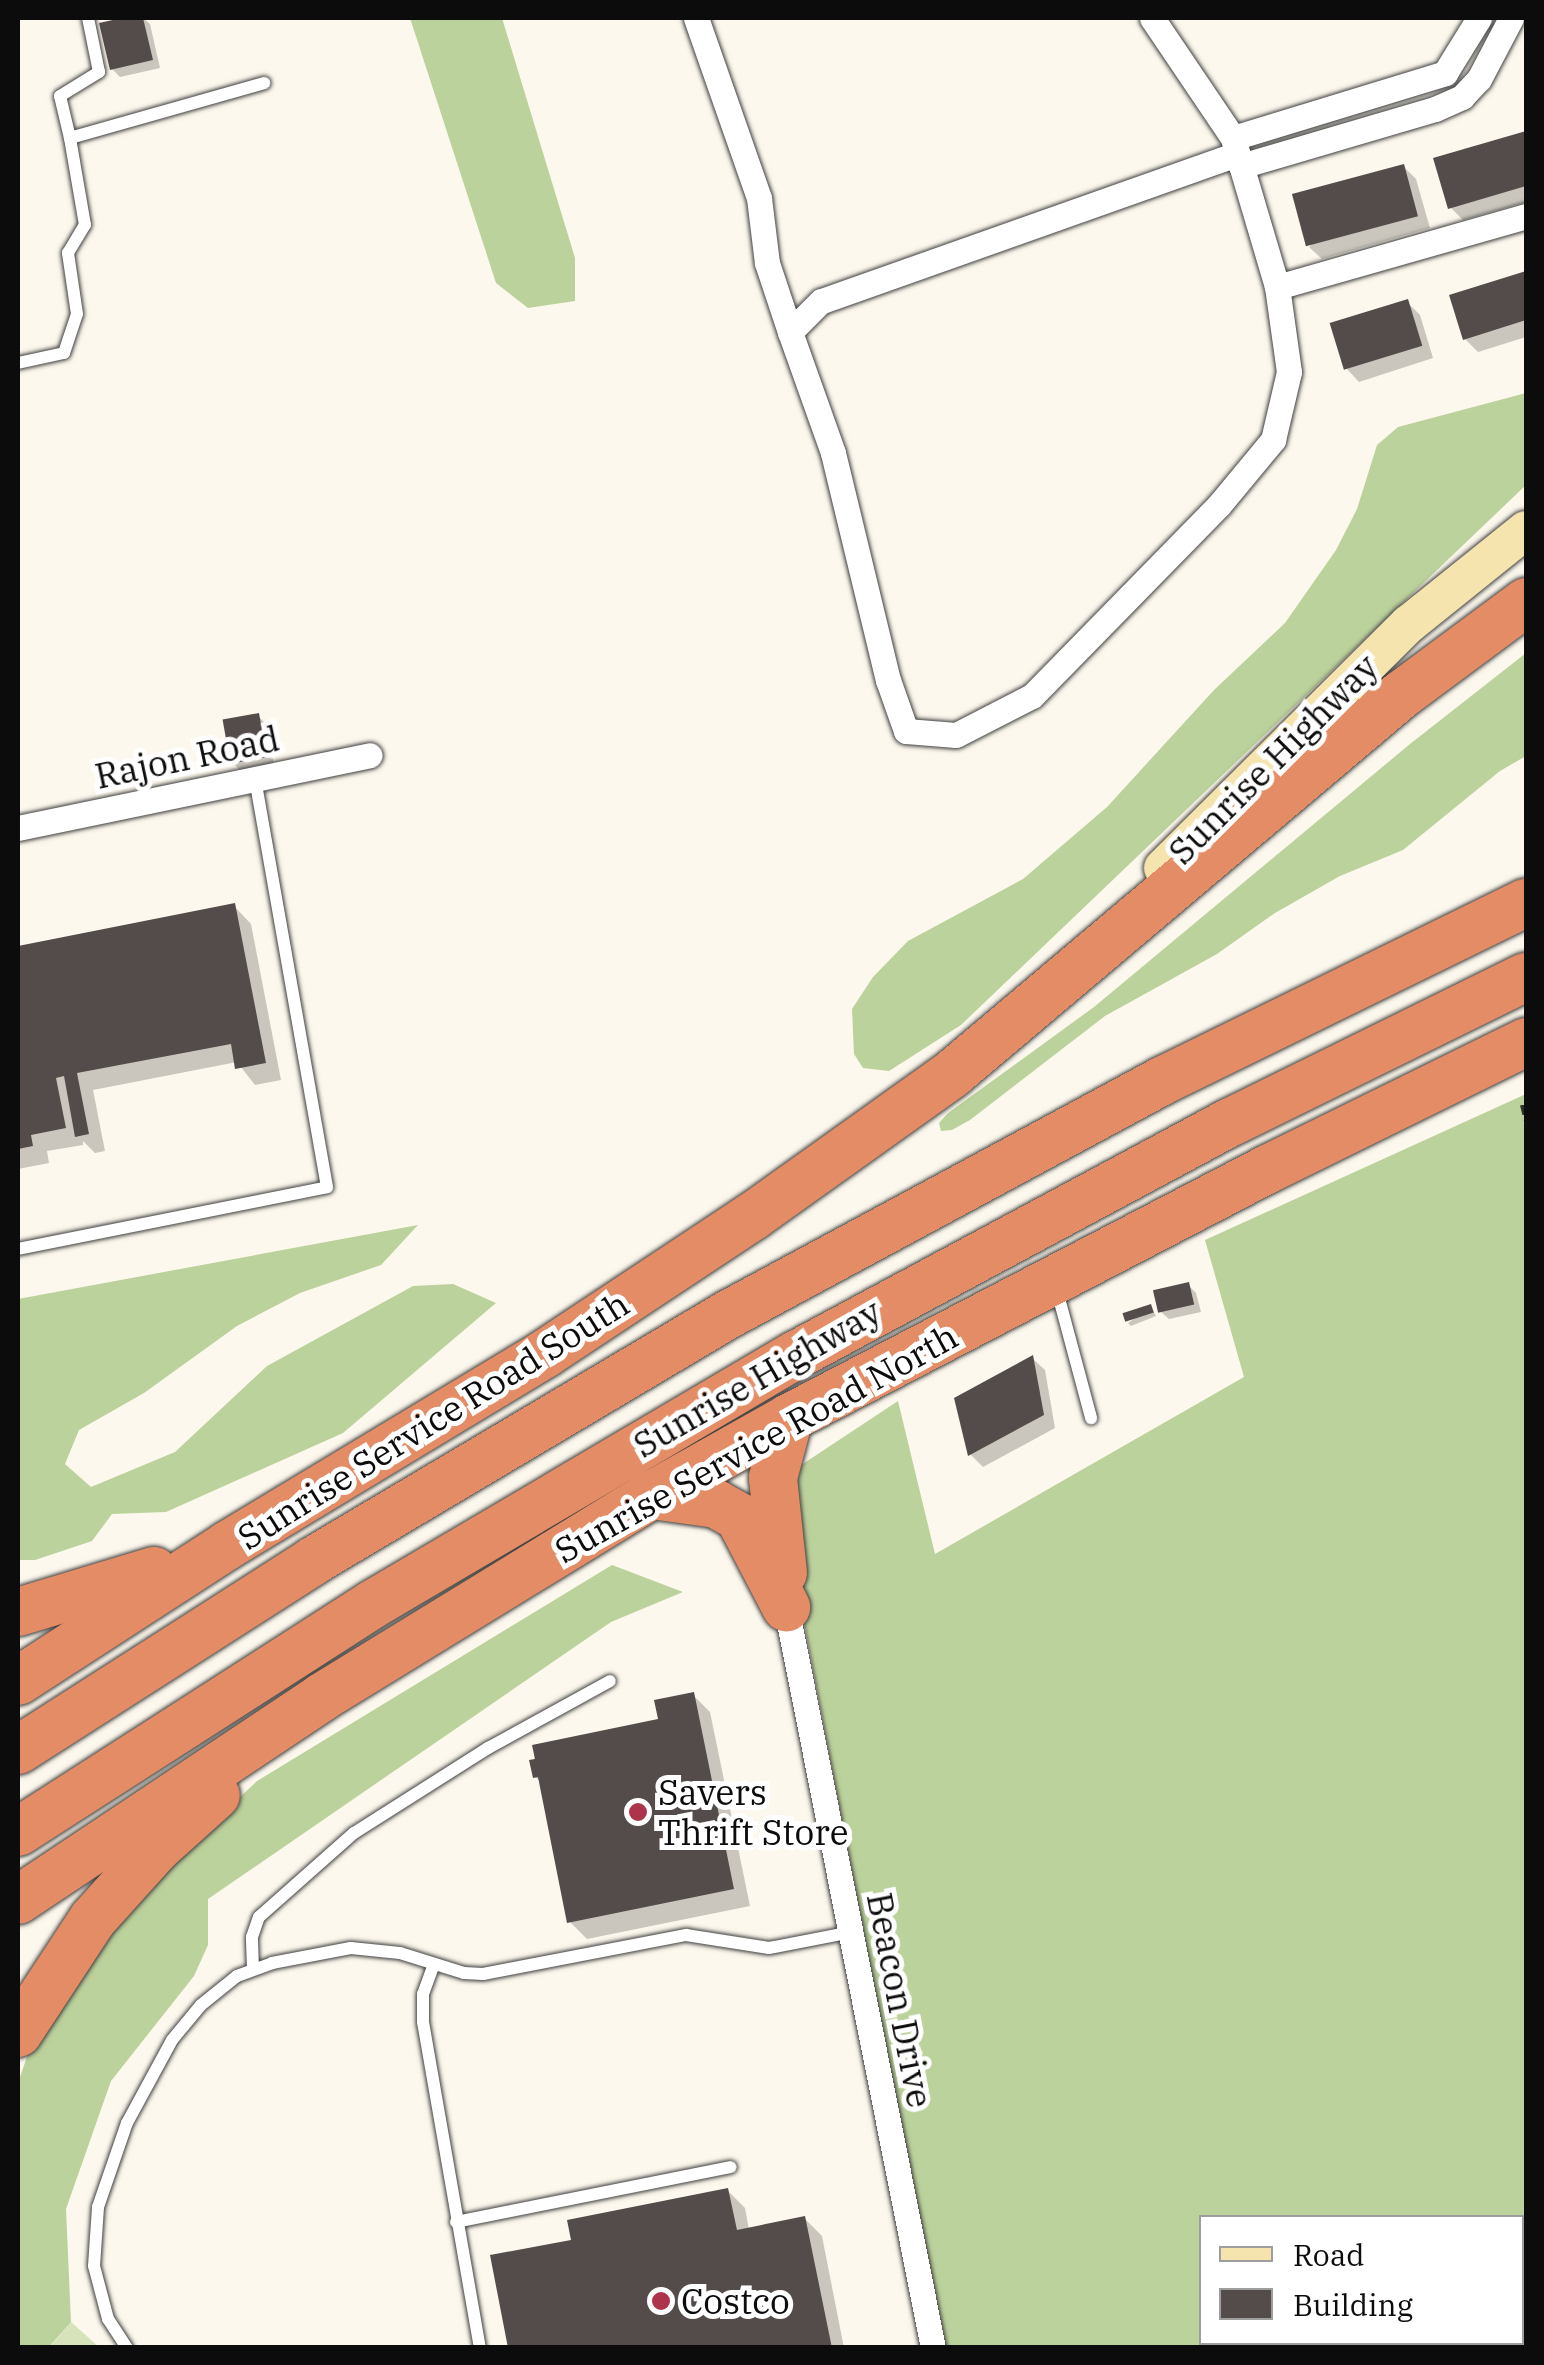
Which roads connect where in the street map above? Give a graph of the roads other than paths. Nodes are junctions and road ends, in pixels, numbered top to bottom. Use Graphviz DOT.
graph roads {
  1 [pos="88,18"];
  2 [pos="696,18"];
  3 [pos="1152,18"];
  4 [pos="1479,18"];
  5 [pos="1511,18"];
  6 [pos="264,84"];
  7 [pos="70,138"];
  8 [pos="1237,153"];
  9 [pos="1526,216"];
  10 [pos="1278,287"];
  11 [pos="790,332"];
  12 [pos="18,363"];
  13 [pos="1526,530"];
  14 [pos="1526,602"];
  15 [pos="370,755"];
  16 [pos="255,778"];
  17 [pos="18,828"];
  18 [pos="1526,902"];
  19 [pos="1526,978"];
  20 [pos="1526,1042"];
  21 [pos="843,1151"];
  22 [pos="18,1248"];
  23 [pos="1054,1280"];
  24 [pos="789,1418"];
  25 [pos="1091,1418"];
  26 [pos="652,1495"];
  27 [pos="228,1545"];
  28 [pos="524,1573"];
  29 [pos="786,1607"];
  30 [pos="18,1612"];
  31 [pos="610,1681"];
  32 [pos="18,1682"];
  33 [pos="18,1750"];
  34 [pos="18,1832"];
  35 [pos="18,1900"];
  36 [pos="852,1932"];
  37 [pos="434,1964"];
  38 [pos="254,1968"];
  39 [pos="18,2032"];
  40 [pos="731,2167"];
  41 [pos="456,2222"];
  42 [pos="127,2348"];
  43 [pos="480,2348"];
  44 [pos="933,2348"];
  1 -- 7 [label="lane"];
  2 -- 11 [label="street"];
  3 -- 8 [label="street"];
  4 -- 8 [label="street"];
  5 -- 8 [label="street"];
  6 -- 7 [label="lane"];
  7 -- 12 [label="lane"];
  8 -- 10 [label="street"];
  8 -- 11 [label="street"];
  9 -- 10 [label="street"];
  10 -- 11 [label="street"];
  13 -- 21 [label="main road, Sunrise Highway"];
  14 -- 21 [label="highway, Sunrise Service Road South"];
  15 -- 16 [label="street, Rajon Road"];
  16 -- 17 [label="street, Rajon Road"];
  16 -- 22 [label="lane"];
  18 -- 33 [label="highway, Sunrise Highway"];
  19 -- 34 [label="highway, Sunrise Highway"];
  20 -- 23 [label="highway, Sunrise Service Road North"];
  21 -- 27 [label="highway, Sunrise Service Road South"];
  23 -- 24 [label="highway, Sunrise Service Road North"];
  23 -- 25 [label="lane"];
  24 -- 26 [label="highway, Sunrise Service Road North"];
  24 -- 29 [label="highway"];
  26 -- 28 [label="highway, Sunrise Service Road North"];
  26 -- 29 [label="highway"];
  27 -- 30 [label="highway"];
  27 -- 32 [label="highway, Sunrise Service Road South"];
  28 -- 35 [label="highway, Sunrise Service Road North"];
  28 -- 39 [label="highway"];
  29 -- 36 [label="street, Beacon Drive"];
  31 -- 38 [label="lane"];
  36 -- 37 [label="lane"];
  36 -- 44 [label="street, Beacon Drive"];
  37 -- 38 [label="lane"];
  37 -- 41 [label="lane"];
  38 -- 42 [label="lane"];
  40 -- 41 [label="lane"];
  41 -- 43 [label="lane"];
}
